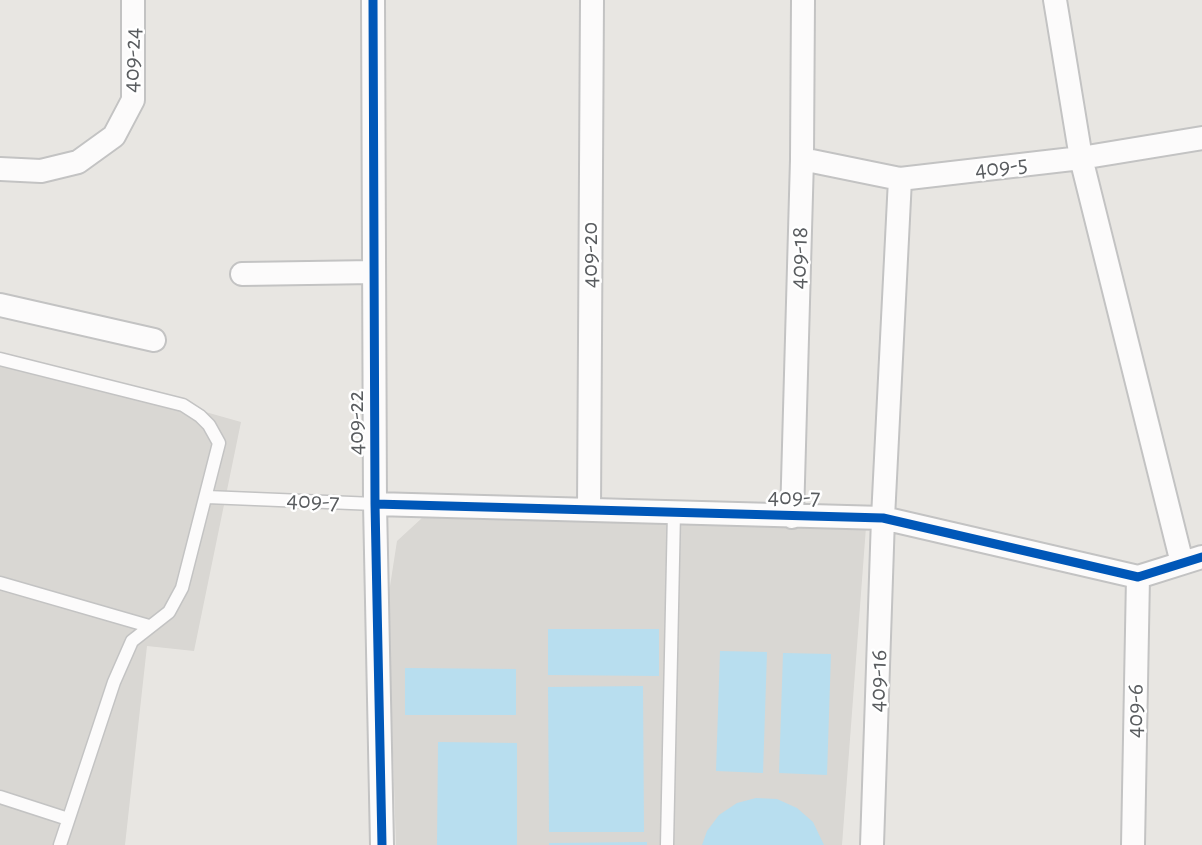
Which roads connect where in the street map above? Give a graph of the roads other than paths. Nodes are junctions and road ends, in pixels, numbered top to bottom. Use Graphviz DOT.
graph roads {
  1 [pos="133,0"];
  2 [pos="373,0"];
  3 [pos="592,0"];
  4 [pos="803,0"];
  5 [pos="1055,0"];
  6 [pos="1202,138"];
  7 [pos="1081,158"];
  8 [pos="801,159"];
  9 [pos="0,169"];
  10 [pos="900,179"];
  11 [pos="374,272"];
  12 [pos="243,274"];
  13 [pos="0,305"];
  14 [pos="154,340"];
  15 [pos="0,359"];
  16 [pos="207,497"];
  17 [pos="375,504"];
  18 [pos="589,510"];
  19 [pos="674,512"];
  20 [pos="792,517"];
  21 [pos="883,518"];
  22 [pos="1192,560"];
  23 [pos="1138,577"];
  24 [pos="0,583"];
  25 [pos="149,626"];
  26 [pos="0,796"];
  27 [pos="69,819"];
  28 [pos="60,845"];
  29 [pos="382,845"];
  30 [pos="667,845"];
  31 [pos="872,845"];
  32 [pos="1133,845"];
  1 -- 9 [label="street, 409-24"];
  2 -- 11 [label="street, 409-22"];
  3 -- 18 [label="street, 409-20"];
  4 -- 8 [label="street, 409-18"];
  5 -- 7 [label="street"];
  6 -- 7 [label="street, 409-5"];
  7 -- 10 [label="street, 409-5"];
  7 -- 22 [label="street"];
  8 -- 10 [label="street, 409-5"];
  8 -- 20 [label="street, 409-18"];
  10 -- 21 [label="street, 409-16"];
  11 -- 12 [label="street"];
  11 -- 17 [label="street, 409-22"];
  13 -- 14 [label="street"];
  15 -- 16 [label="lane"];
  16 -- 17 [label="lane, 409-7"];
  16 -- 25 [label="lane"];
  17 -- 18 [label="street, 409-7"];
  17 -- 29 [label="street, 409-22"];
  18 -- 19 [label="street, 409-7"];
  19 -- 20 [label="street, 409-7"];
  19 -- 30 [label="lane"];
  20 -- 21 [label="street, 409-7"];
  21 -- 23 [label="street, 409-7"];
  21 -- 31 [label="street, 409-16"];
  22 -- 23 [label="street"];
  23 -- 32 [label="street, 409-6"];
  24 -- 25 [label="lane"];
  25 -- 27 [label="lane"];
  26 -- 27 [label="lane"];
  27 -- 28 [label="lane"];
}
